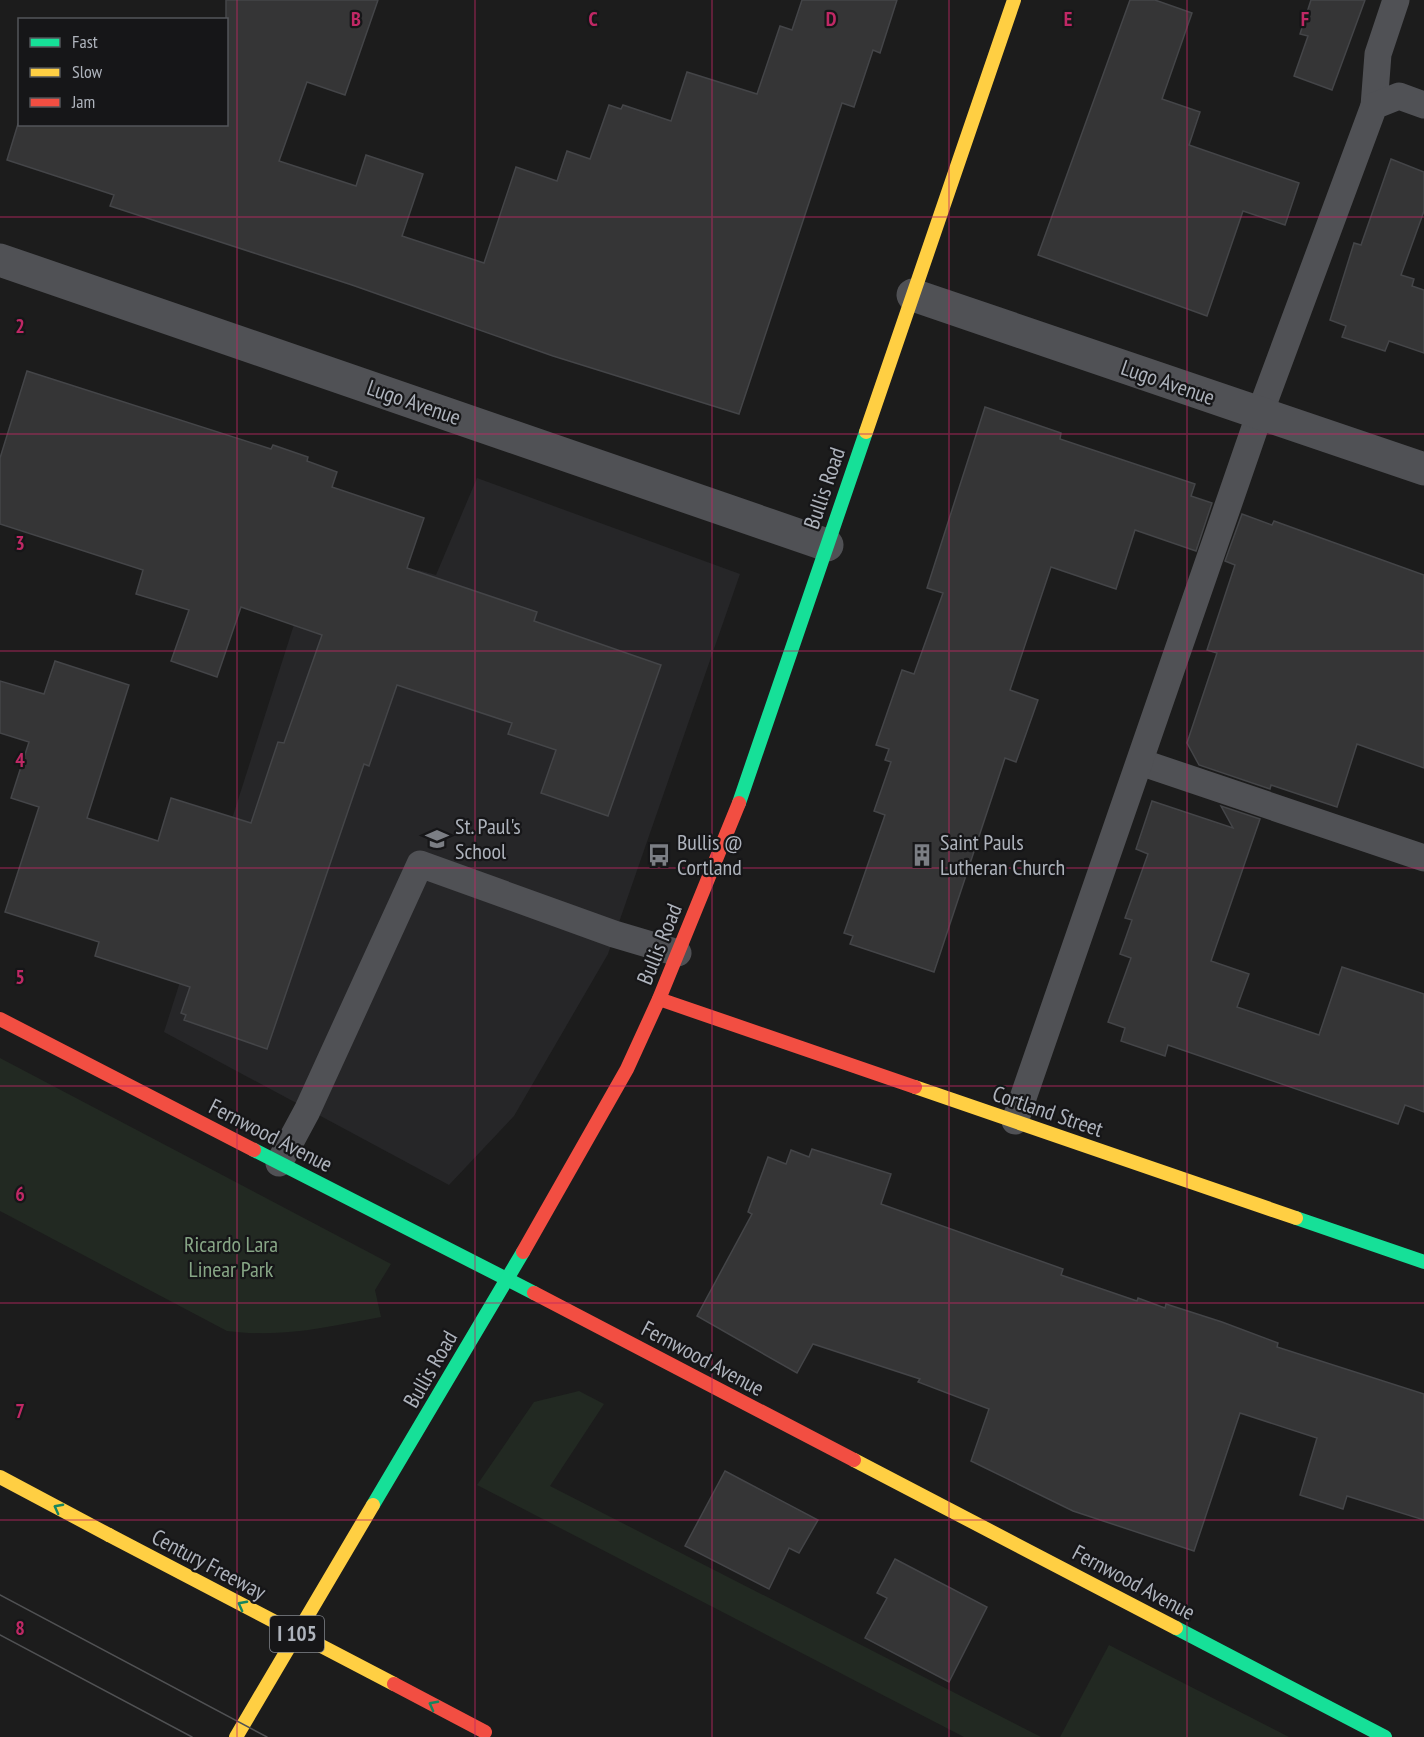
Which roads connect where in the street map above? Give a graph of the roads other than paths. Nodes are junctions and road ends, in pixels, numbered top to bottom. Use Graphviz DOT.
graph roads {
  1 [pos="1014,0"];
  2 [pos="1396,0"];
  3 [pos="1374,105"];
  4 [pos="1424,105"];
  5 [pos="0,260"];
  6 [pos="913,295"];
  7 [pos="1260,413"];
  8 [pos="1424,469"];
  9 [pos="827,545"];
  10 [pos="1140,762"];
  11 [pos="1424,858"];
  12 [pos="678,954"];
  13 [pos="659,999"];
  14 [pos="0,1019"];
  15 [pos="1015,1121"];
  16 [pos="279,1163"];
  17 [pos="1424,1262"];
  18 [pos="507,1280"];
  19 [pos="0,1477"];
  20 [pos="490,1734"];
  21 [pos="236,1737"];
  22 [pos="1385,1737"];
  1 -- 6 [label="main road, Bullis Road"];
  2 -- 3 [label="lane"];
  3 -- 4 [label="lane"];
  3 -- 7 [label="lane"];
  5 -- 9 [label="street, Lugo Avenue"];
  6 -- 7 [label="street, Lugo Avenue"];
  6 -- 9 [label="main road, Bullis Road"];
  7 -- 8 [label="street, Lugo Avenue"];
  7 -- 10 [label="lane"];
  9 -- 12 [label="main road, Bullis Road"];
  10 -- 11 [label="lane"];
  10 -- 15 [label="lane"];
  12 -- 13 [label="main road, Bullis Road"];
  12 -- 16 [label="lane"];
  13 -- 15 [label="main road, Cortland Street"];
  13 -- 18 [label="main road, Bullis Road"];
  14 -- 16 [label="main road, Fernwood Avenue"];
  15 -- 17 [label="main road, Cortland Street"];
  16 -- 18 [label="main road, Fernwood Avenue"];
  18 -- 21 [label="main road, Bullis Road"];
  18 -- 22 [label="main road, Fernwood Avenue"];
  20 -- 19 [label="main road, Century Freeway / I 105, one-way, bridge"];
}
